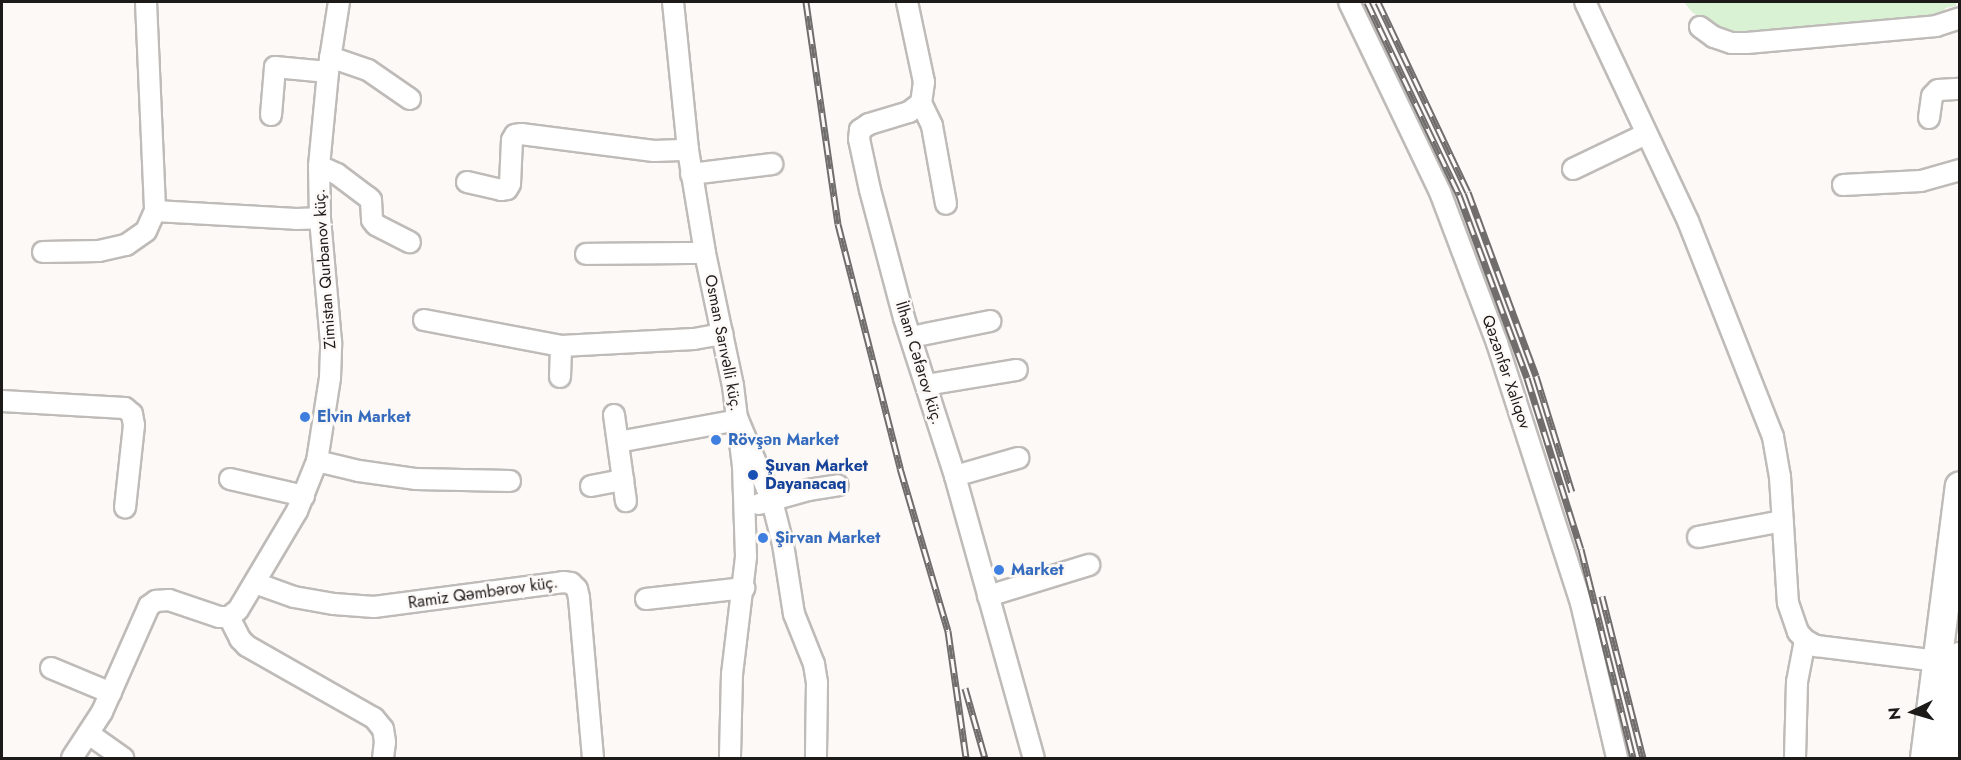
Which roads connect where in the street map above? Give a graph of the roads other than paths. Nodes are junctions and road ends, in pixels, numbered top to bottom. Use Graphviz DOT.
graph roads {
  1 [pos="146,2"];
  2 [pos="339,2"];
  3 [pos="673,2"];
  4 [pos="907,2"];
  5 [pos="1348,2"];
  6 [pos="1585,2"];
  7 [pos="1959,18"];
  8 [pos="1700,27"];
  9 [pos="329,65"];
  10 [pos="1959,89"];
  11 [pos="410,99"];
  12 [pos="921,103"];
  13 [pos="271,116"];
  14 [pos="1929,118"];
  15 [pos="1646,134"];
  16 [pos="688,150"];
  17 [pos="772,164"];
  18 [pos="319,166"];
  19 [pos="1573,169"];
  20 [pos="1959,170"];
  21 [pos="691,174"];
  22 [pos="466,182"];
  23 [pos="1843,185"];
  24 [pos="946,204"];
  25 [pos="155,211"];
  26 [pos="320,218"];
  27 [pos="410,242"];
  28 [pos="43,252"];
  29 [pos="705,253"];
  30 [pos="586,254"];
  31 [pos="424,320"];
  32 [pos="990,321"];
  33 [pos="723,334"];
  34 [pos="911,338"];
  35 [pos="561,346"];
  36 [pos="1017,370"];
  37 [pos="560,377"];
  38 [pos="926,386"];
  39 [pos="2,401"];
  40 [pos="614,415"];
  41 [pos="738,420"];
  42 [pos="618,442"];
  43 [pos="1018,458"];
  44 [pos="317,461"];
  45 [pos="955,476"];
  46 [pos="230,479"];
  47 [pos="623,480"];
  48 [pos="510,481"];
  49 [pos="591,486"];
  50 [pos="838,486"];
  51 [pos="1959,486"];
  52 [pos="304,496"];
  53 [pos="626,501"];
  54 [pos="772,501"];
  55 [pos="125,508"];
  56 [pos="745,508"];
  57 [pos="1783,521"];
  58 [pos="1698,537"];
  59 [pos="1089,565"];
  60 [pos="255,583"];
  61 [pos="744,588"];
  62 [pos="988,596"];
  63 [pos="646,599"];
  64 [pos="229,617"];
  65 [pos="1805,640"];
  66 [pos="1948,659"];
  67 [pos="51,668"];
  68 [pos="111,693"];
  69 [pos="89,734"];
  70 [pos="72,759"];
  71 [pos="123,759"];
  72 [pos="383,759"];
  73 [pos="593,759"];
  74 [pos="730,759"];
  75 [pos="816,759"];
  76 [pos="1034,759"];
  77 [pos="1617,759"];
  78 [pos="1795,759"];
  79 [pos="1925,759"];
  80 [pos="1947,759"];
  1 -- 25 [label="street"];
  2 -- 9 [label="street, Zimistan Qurbanov küç."];
  3 -- 16 [label="street, Osman Sarıvəlli küç."];
  4 -- 12 [label="street"];
  5 -- 77 [label="street, Qəzənfər Xalıqov"];
  6 -- 15 [label="street"];
  7 -- 8 [label="street"];
  9 -- 11 [label="street"];
  9 -- 13 [label="street"];
  9 -- 18 [label="street, Zimistan Qurbanov küç."];
  10 -- 14 [label="street"];
  12 -- 24 [label="street"];
  12 -- 34 [label="street, İlham Cəfərov küç."];
  15 -- 19 [label="street"];
  15 -- 57 [label="street"];
  16 -- 21 [label="street, Osman Sarıvəlli küç."];
  16 -- 22 [label="street"];
  17 -- 21 [label="street"];
  18 -- 26 [label="street, Zimistan Qurbanov küç."];
  18 -- 27 [label="street"];
  20 -- 23 [label="street"];
  21 -- 29 [label="street, Osman Sarıvəlli küç."];
  25 -- 26 [label="street"];
  25 -- 28 [label="street"];
  26 -- 44 [label="street, Zimistan Qurbanov küç."];
  29 -- 30 [label="street"];
  29 -- 33 [label="street, Osman Sarıvəlli küç."];
  31 -- 35 [label="street"];
  32 -- 34 [label="street"];
  33 -- 35 [label="street"];
  33 -- 41 [label="street, Osman Sarıvəlli küç."];
  34 -- 38 [label="street, İlham Cəfərov küç."];
  35 -- 37 [label="street"];
  36 -- 38 [label="street"];
  38 -- 45 [label="street, İlham Cəfərov küç."];
  39 -- 55 [label="street"];
  40 -- 42 [label="street"];
  41 -- 42 [label="street"];
  41 -- 54 [label="street"];
  41 -- 56 [label="street, Osman Sarıvəlli küç."];
  42 -- 47 [label="street"];
  43 -- 45 [label="street"];
  44 -- 48 [label="street"];
  44 -- 52 [label="street, Zimistan Qurbanov küç."];
  45 -- 62 [label="street, İlham Cəfərov küç."];
  46 -- 52 [label="street"];
  47 -- 49 [label="street"];
  47 -- 53 [label="street"];
  50 -- 54 [label="street"];
  51 -- 66 [label="highway"];
  52 -- 60 [label="street, Zimistan Qurbanov küç."];
  54 -- 56 [label="street"];
  54 -- 75 [label="street"];
  56 -- 61 [label="street, Osman Sarıvəlli küç."];
  57 -- 58 [label="street"];
  57 -- 65 [label="street"];
  59 -- 62 [label="street"];
  60 -- 64 [label="street, Zimistan Qurbanov küç."];
  60 -- 73 [label="street, Ramiz Qəmbərov küç."];
  61 -- 63 [label="street"];
  61 -- 74 [label="street, Osman Sarıvəlli küç."];
  62 -- 76 [label="street, İlham Cəfərov küç."];
  64 -- 68 [label="street"];
  64 -- 72 [label="street"];
  65 -- 66 [label="street"];
  65 -- 78 [label="street"];
  66 -- 79 [label="highway"];
  66 -- 80 [label="highway"];
  67 -- 68 [label="street"];
  68 -- 69 [label="street"];
  69 -- 70 [label="street"];
  69 -- 71 [label="street"];
}
